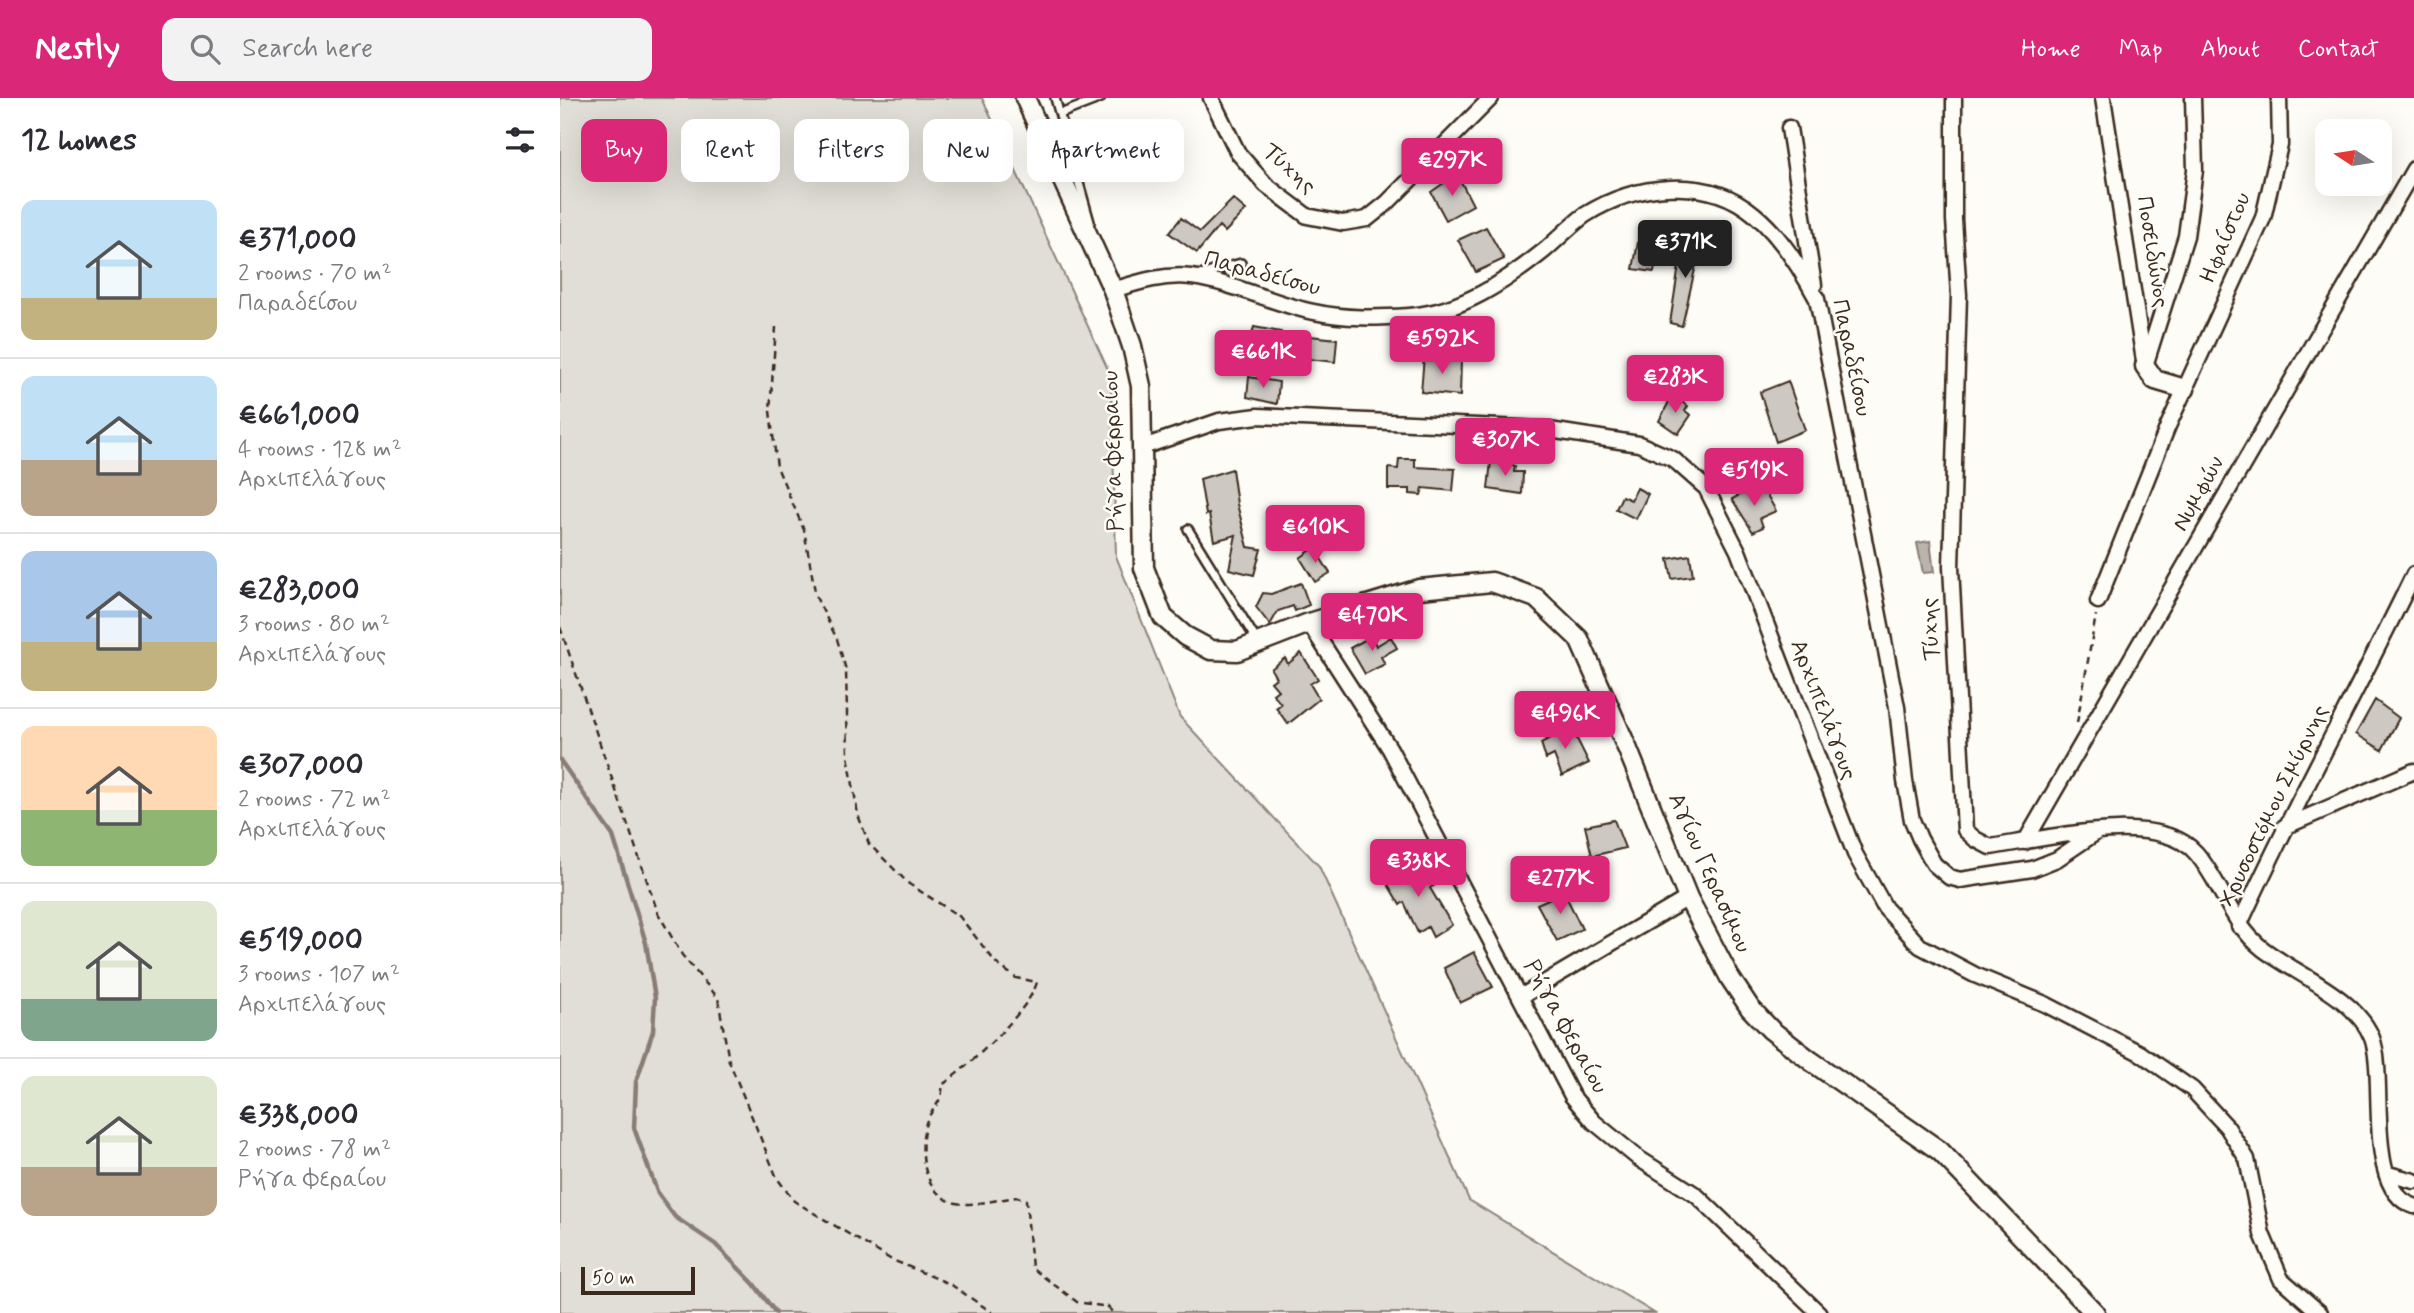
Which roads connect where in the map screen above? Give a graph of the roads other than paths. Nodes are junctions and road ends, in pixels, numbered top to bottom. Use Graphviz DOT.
graph roads {
  1 [pos="1025,98"];
  2 [pos="1055,98"];
  3 [pos="1101,98"];
  4 [pos="1210,98"];
  5 [pos="1491,98"];
  6 [pos="1954,98"];
  7 [pos="2103,98"];
  8 [pos="2193,98"];
  9 [pos="2279,98"];
  10 [pos="1060,114"];
  11 [pos="1790,128"];
  12 [pos="2414,169"];
  13 [pos="1241,263"];
  14 [pos="1104,273"];
  15 [pos="1193,277"];
  16 [pos="1113,290"];
  17 [pos="1817,299"];
  18 [pos="2145,366"];
  19 [pos="2185,388"];
  20 [pos="1143,447"];
  21 [pos="1188,529"];
  22 [pos="2414,574"];
  23 [pos="2098,601"];
  24 [pos="1309,623"];
  25 [pos="1259,644"];
  26 [pos="2414,771"];
  27 [pos="2284,827"];
  28 [pos="2097,832"];
  29 [pos="2025,842"];
  30 [pos="1688,898"];
  31 [pos="2239,926"];
  32 [pos="1522,996"];
  33 [pos="2388,1174"];
  34 [pos="2414,1181"];
  35 [pos="2414,1206"];
  36 [pos="1819,1313"];
  37 [pos="2095,1313"];
  38 [pos="2320,1313"];
  1 -- 14 [label="street, Ρήγα Φερραίου"];
  2 -- 10 [label="lane"];
  3 -- 10 [label="lane"];
  4 -- 5 [label="street, Τύχης"];
  6 -- 29 [label="street, Τύχης"];
  7 -- 18 [label="street, Ποσειδώνος"];
  8 -- 18 [label="street"];
  9 -- 19 [label="street, Ηφαίστου"];
  10 -- 14 [label="lane"];
  11 -- 17 [label="street"];
  12 -- 29 [label="street, Νυμφών"];
  13 -- 15 [label="lane"];
  14 -- 16 [label="street, Ρήγα Φερραίου"];
  15 -- 16 [label="street, Παραδείσου"];
  15 -- 17 [label="street, Παραδείσου"];
  16 -- 20 [label="street, Ρήγα Φερραίου"];
  17 -- 28 [label="street, Παραδείσου"];
  18 -- 19 [label="street"];
  19 -- 23 [label="street, Ηφαίστου"];
  20 -- 25 [label="street, Ρήγα Φερραίου"];
  20 -- 38 [label="street, Αρχιπελάγους"];
  21 -- 25 [label="lane"];
  22 -- 27 [label="street, Χρυσοστόμου Σμύρνης"];
  24 -- 25 [label="street, Ρήγα Φερραίου"];
  24 -- 30 [label="street, Αγίου Γερασίμου"];
  24 -- 32 [label="street, Ρήγα Φεραίου"];
  26 -- 27 [label="street"];
  27 -- 31 [label="street, Χρυσοστόμου Σμύρνης"];
  28 -- 29 [label="street, Τύχης"];
  28 -- 31 [label="street, Τύχης"];
  30 -- 32 [label="street"];
  30 -- 37 [label="street, Αγίου Γερασίμου"];
  31 -- 33 [label="street, Χρυσοστόμου Σμύρνης"];
  32 -- 36 [label="street, Ρήγα Φεραίου"];
  33 -- 34 [label="street"];
  33 -- 35 [label="street, Χρυσοστόμου Σμύρνης"];
}
